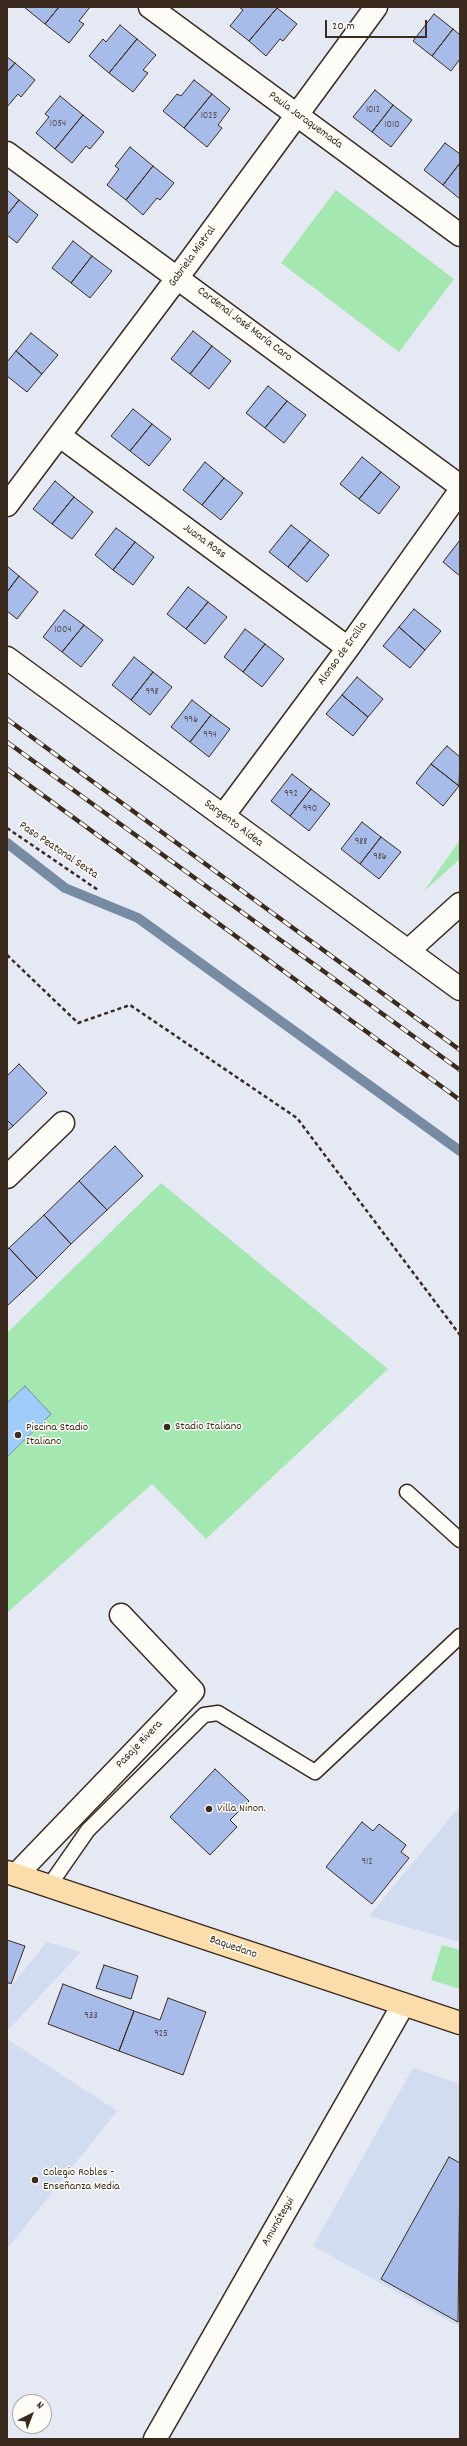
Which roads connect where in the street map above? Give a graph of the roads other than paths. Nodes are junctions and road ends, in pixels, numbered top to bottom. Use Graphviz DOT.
graph roads {
  1 [pos="150,7"];
  2 [pos="376,7"];
  3 [pos="297,115"];
  4 [pos="7,152"];
  5 [pos="460,234"];
  6 [pos="178,277"];
  7 [pos="60,436"];
  8 [pos="460,486"];
  9 [pos="460,491"];
  10 [pos="7,505"];
  11 [pos="348,648"];
  12 [pos="7,658"];
  13 [pos="223,816"];
  14 [pos="460,904"];
  15 [pos="408,951"];
  16 [pos="460,989"];
  17 [pos="64,1123"];
  18 [pos="7,1177"];
  19 [pos="407,1492"];
  20 [pos="460,1540"];
  21 [pos="121,1615"];
  22 [pos="460,1636"];
  23 [pos="11,1874"];
  24 [pos="49,1886"];
  25 [pos="403,2005"];
  26 [pos="460,2023"];
  27 [pos="155,2439"];
  1 -- 3 [label="street, Paula Jaraquemada"];
  2 -- 3 [label="street, Gabriela Mistral"];
  3 -- 5 [label="street, Paula Jaraquemada"];
  3 -- 6 [label="street, Gabriela Mistral"];
  4 -- 6 [label="street, Cardenal José María Caro"];
  6 -- 7 [label="street, Gabriela Mistral"];
  6 -- 8 [label="street, Cardenal José María Caro"];
  7 -- 10 [label="street, Gabriela Mistral"];
  7 -- 11 [label="street, Juana Ross"];
  9 -- 11 [label="street, Alonso de Ercilla"];
  11 -- 13 [label="street, Alonso de Ercilla"];
  12 -- 13 [label="street, Sargento Aldea"];
  13 -- 15 [label="street, Sargento Aldea"];
  14 -- 15 [label="street"];
  15 -- 16 [label="street, Sargento Aldea"];
  17 -- 18 [label="street"];
  19 -- 20 [label="lane"];
  21 -- 23 [label="street, Pasaje Rivera"];
  22 -- 24 [label="lane"];
  23 -- 24 [label="main road, Baquedano"];
  24 -- 25 [label="main road, Baquedano"];
  25 -- 26 [label="main road, Baquedano"];
  25 -- 27 [label="street, Amunátegui"];
}
